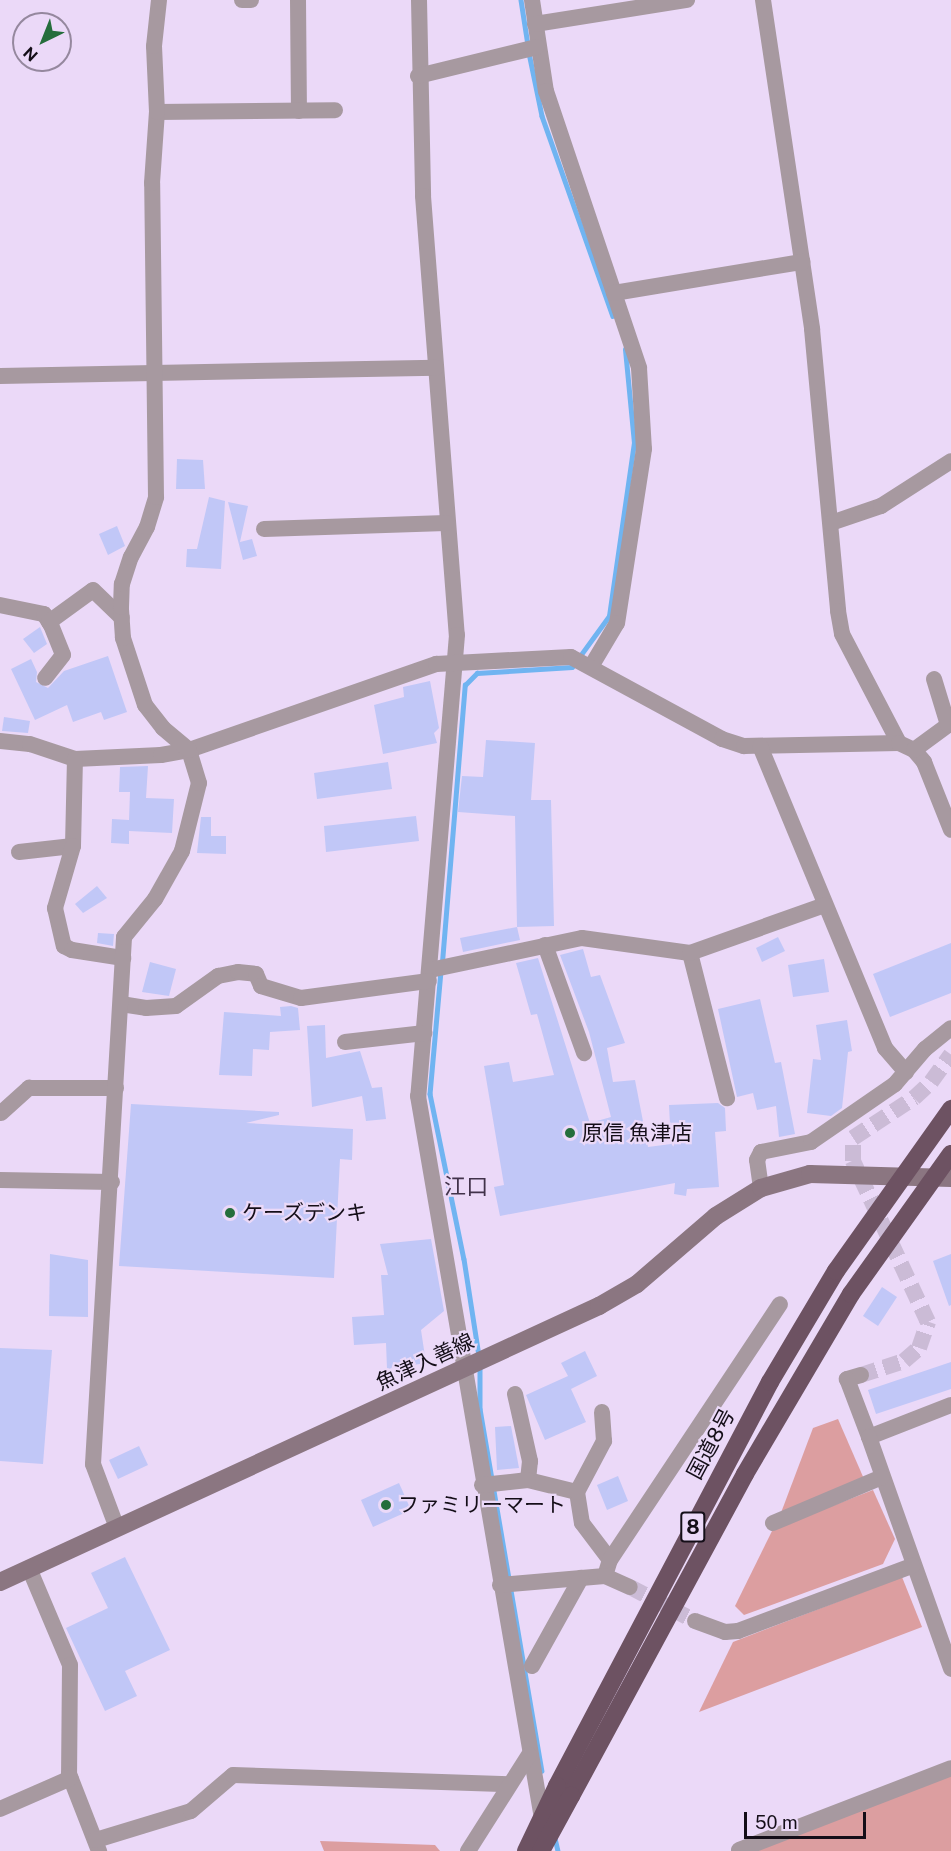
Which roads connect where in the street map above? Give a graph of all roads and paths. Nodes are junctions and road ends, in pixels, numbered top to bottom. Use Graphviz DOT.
graph roads {
  1 [pos="159,0"];
  2 [pos="242,0"];
  3 [pos="251,0"];
  4 [pos="298,0"];
  5 [pos="419,0"];
  6 [pos="532,0"];
  7 [pos="687,0"];
  8 [pos="763,0"];
  9 [pos="535,24"];
  10 [pos="537,47"];
  11 [pos="418,76"];
  12 [pos="335,110"];
  13 [pos="299,111"];
  14 [pos="157,112"];
  15 [pos="802,262"];
  16 [pos="614,293"];
  17 [pos="436,368"];
  18 [pos="157,370"];
  19 [pos="0,376"];
  20 [pos="951,461"];
  21 [pos="446,523"];
  22 [pos="831,523"];
  23 [pos="264,530"];
  24 [pos="0,605"];
  25 [pos="122,618"];
  26 [pos="49,622"];
  27 [pos="455,664"];
  28 [pos="592,665"];
  29 [pos="45,678"];
  30 [pos="934,679"];
  31 [pos="0,741"];
  32 [pos="760,746"];
  33 [pos="906,746"];
  34 [pos="189,750"];
  35 [pos="75,759"];
  36 [pos="951,830"];
  37 [pos="73,846"];
  38 [pos="19,852"];
  39 [pos="825,905"];
  40 [pos="545,945"];
  41 [pos="690,952"];
  42 [pos="123,958"];
  43 [pos="429,976"];
  44 [pos="121,1004"];
  45 [pos="951,1029"];
  46 [pos="424,1033"];
  47 [pos="345,1042"];
  48 [pos="584,1053"];
  49 [pos="906,1072"];
  50 [pos="116,1088"];
  51 [pos="728,1098"];
  52 [pos="951,1109"];
  53 [pos="1,1113"];
  54 [pos="951,1154"];
  55 [pos="904,1177"];
  56 [pos="943,1178"];
  57 [pos="0,1180"];
  58 [pos="112,1182"];
  59 [pos="761,1188"];
  60 [pos="780,1304"];
  61 [pos="463,1369"];
  62 [pos="861,1375"];
  63 [pos="515,1394"];
  64 [pos="951,1405"];
  65 [pos="602,1412"];
  66 [pos="869,1437"];
  67 [pos="882,1477"];
  68 [pos="528,1480"];
  69 [pos="482,1485"];
  70 [pos="577,1492"];
  71 [pos="773,1523"];
  72 [pos="117,1528"];
  73 [pos="912,1566"];
  74 [pos="607,1568"];
  75 [pos="29,1569"];
  76 [pos="581,1578"];
  77 [pos="0,1582"];
  78 [pos="500,1585"];
  79 [pos="630,1587"];
  80 [pos="695,1621"];
  81 [pos="532,1666"];
  82 [pos="951,1669"];
  83 [pos="529,1755"];
  84 [pos="951,1768"];
  85 [pos="71,1778"];
  86 [pos="509,1784"];
  87 [pos="564,1791"];
  88 [pos="0,1809"];
  89 [pos="97,1846"];
  90 [pos="739,1850"];
  91 [pos="468,1851"];
  92 [pos="526,1851"];
  93 [pos="541,1851"];
  94 [pos="549,1851"];
  1 -- 14 [label="street"];
  2 -- 3 [label="street"];
  4 -- 13 [label="street"];
  5 -- 11 [label="street"];
  6 -- 9 [label="street"];
  7 -- 9 [label="street"];
  8 -- 15 [label="street"];
  9 -- 10 [label="street"];
  10 -- 11 [label="street"];
  10 -- 16 [label="street"];
  11 -- 17 [label="street"];
  12 -- 13 [label="street"];
  13 -- 14 [label="street"];
  14 -- 18 [label="street"];
  15 -- 16 [label="street"];
  15 -- 22 [label="street"];
  16 -- 28 [label="street"];
  17 -- 18 [label="street"];
  17 -- 21 [label="street"];
  18 -- 19 [label="street"];
  18 -- 25 [label="street"];
  20 -- 22 [label="street"];
  21 -- 23 [label="street"];
  21 -- 27 [label="street"];
  22 -- 33 [label="street"];
  24 -- 26 [label="street"];
  25 -- 26 [label="street"];
  25 -- 34 [label="street"];
  26 -- 29 [label="street"];
  27 -- 28 [label="street"];
  27 -- 34 [label="street"];
  27 -- 43 [label="street"];
  28 -- 32 [label="street"];
  30 -- 33 [label="street"];
  31 -- 35 [label="street"];
  32 -- 33 [label="street"];
  32 -- 39 [label="street"];
  33 -- 36 [label="street"];
  34 -- 35 [label="street"];
  34 -- 42 [label="street"];
  35 -- 37 [label="street"];
  37 -- 38 [label="street"];
  37 -- 42 [label="street"];
  39 -- 41 [label="street"];
  39 -- 49 [label="street"];
  40 -- 41 [label="street"];
  40 -- 43 [label="street"];
  40 -- 48 [label="street"];
  41 -- 51 [label="street"];
  42 -- 44 [label="street"];
  43 -- 44 [label="street"];
  43 -- 46 [label="street"];
  44 -- 50 [label="street"];
  45 -- 49 [label="street"];
  46 -- 47 [label="street"];
  46 -- 61 [label="street"];
  49 -- 59 [label="street"];
  50 -- 53 [label="street"];
  50 -- 58 [label="street"];
  52 -- 55 [label="highway, 国道8号 / 8"];
  54 -- 56 [label="highway, 国道8号 / 8"];
  55 -- 56 [label="main road, 魚津入善線"];
  55 -- 59 [label="main road, 魚津入善線"];
  55 -- 87 [label="highway, 国道8号 / 8"];
  56 -- 87 [label="highway, 国道8号 / 8"];
  57 -- 58 [label="street"];
  58 -- 72 [label="street"];
  59 -- 61 [label="main road, 魚津入善線"];
  60 -- 74 [label="street"];
  61 -- 69 [label="street"];
  61 -- 72 [label="main road, 魚津入善線"];
  62 -- 66 [label="street"];
  63 -- 68 [label="street"];
  64 -- 66 [label="street"];
  65 -- 70 [label="street"];
  66 -- 67 [label="street"];
  67 -- 71 [label="street"];
  67 -- 73 [label="street"];
  68 -- 69 [label="street"];
  68 -- 70 [label="street"];
  69 -- 78 [label="street"];
  70 -- 74 [label="street"];
  72 -- 75 [label="main road, 魚津入善線"];
  73 -- 80 [label="street"];
  73 -- 82 [label="street"];
  74 -- 76 [label="street"];
  74 -- 79 [label="street"];
  75 -- 77 [label="main road, 魚津入善線"];
  75 -- 85 [label="street"];
  76 -- 78 [label="street"];
  76 -- 81 [label="street"];
  78 -- 83 [label="street"];
  83 -- 86 [label="street"];
  83 -- 94 [label="street"];
  84 -- 90 [label="street"];
  85 -- 88 [label="street"];
  85 -- 89 [label="street"];
  86 -- 89 [label="street"];
  86 -- 91 [label="street"];
  87 -- 92 [label="highway, 国道8号 / 8, bridge"];
  87 -- 93 [label="highway, 国道8号 / 8, bridge"];
}
